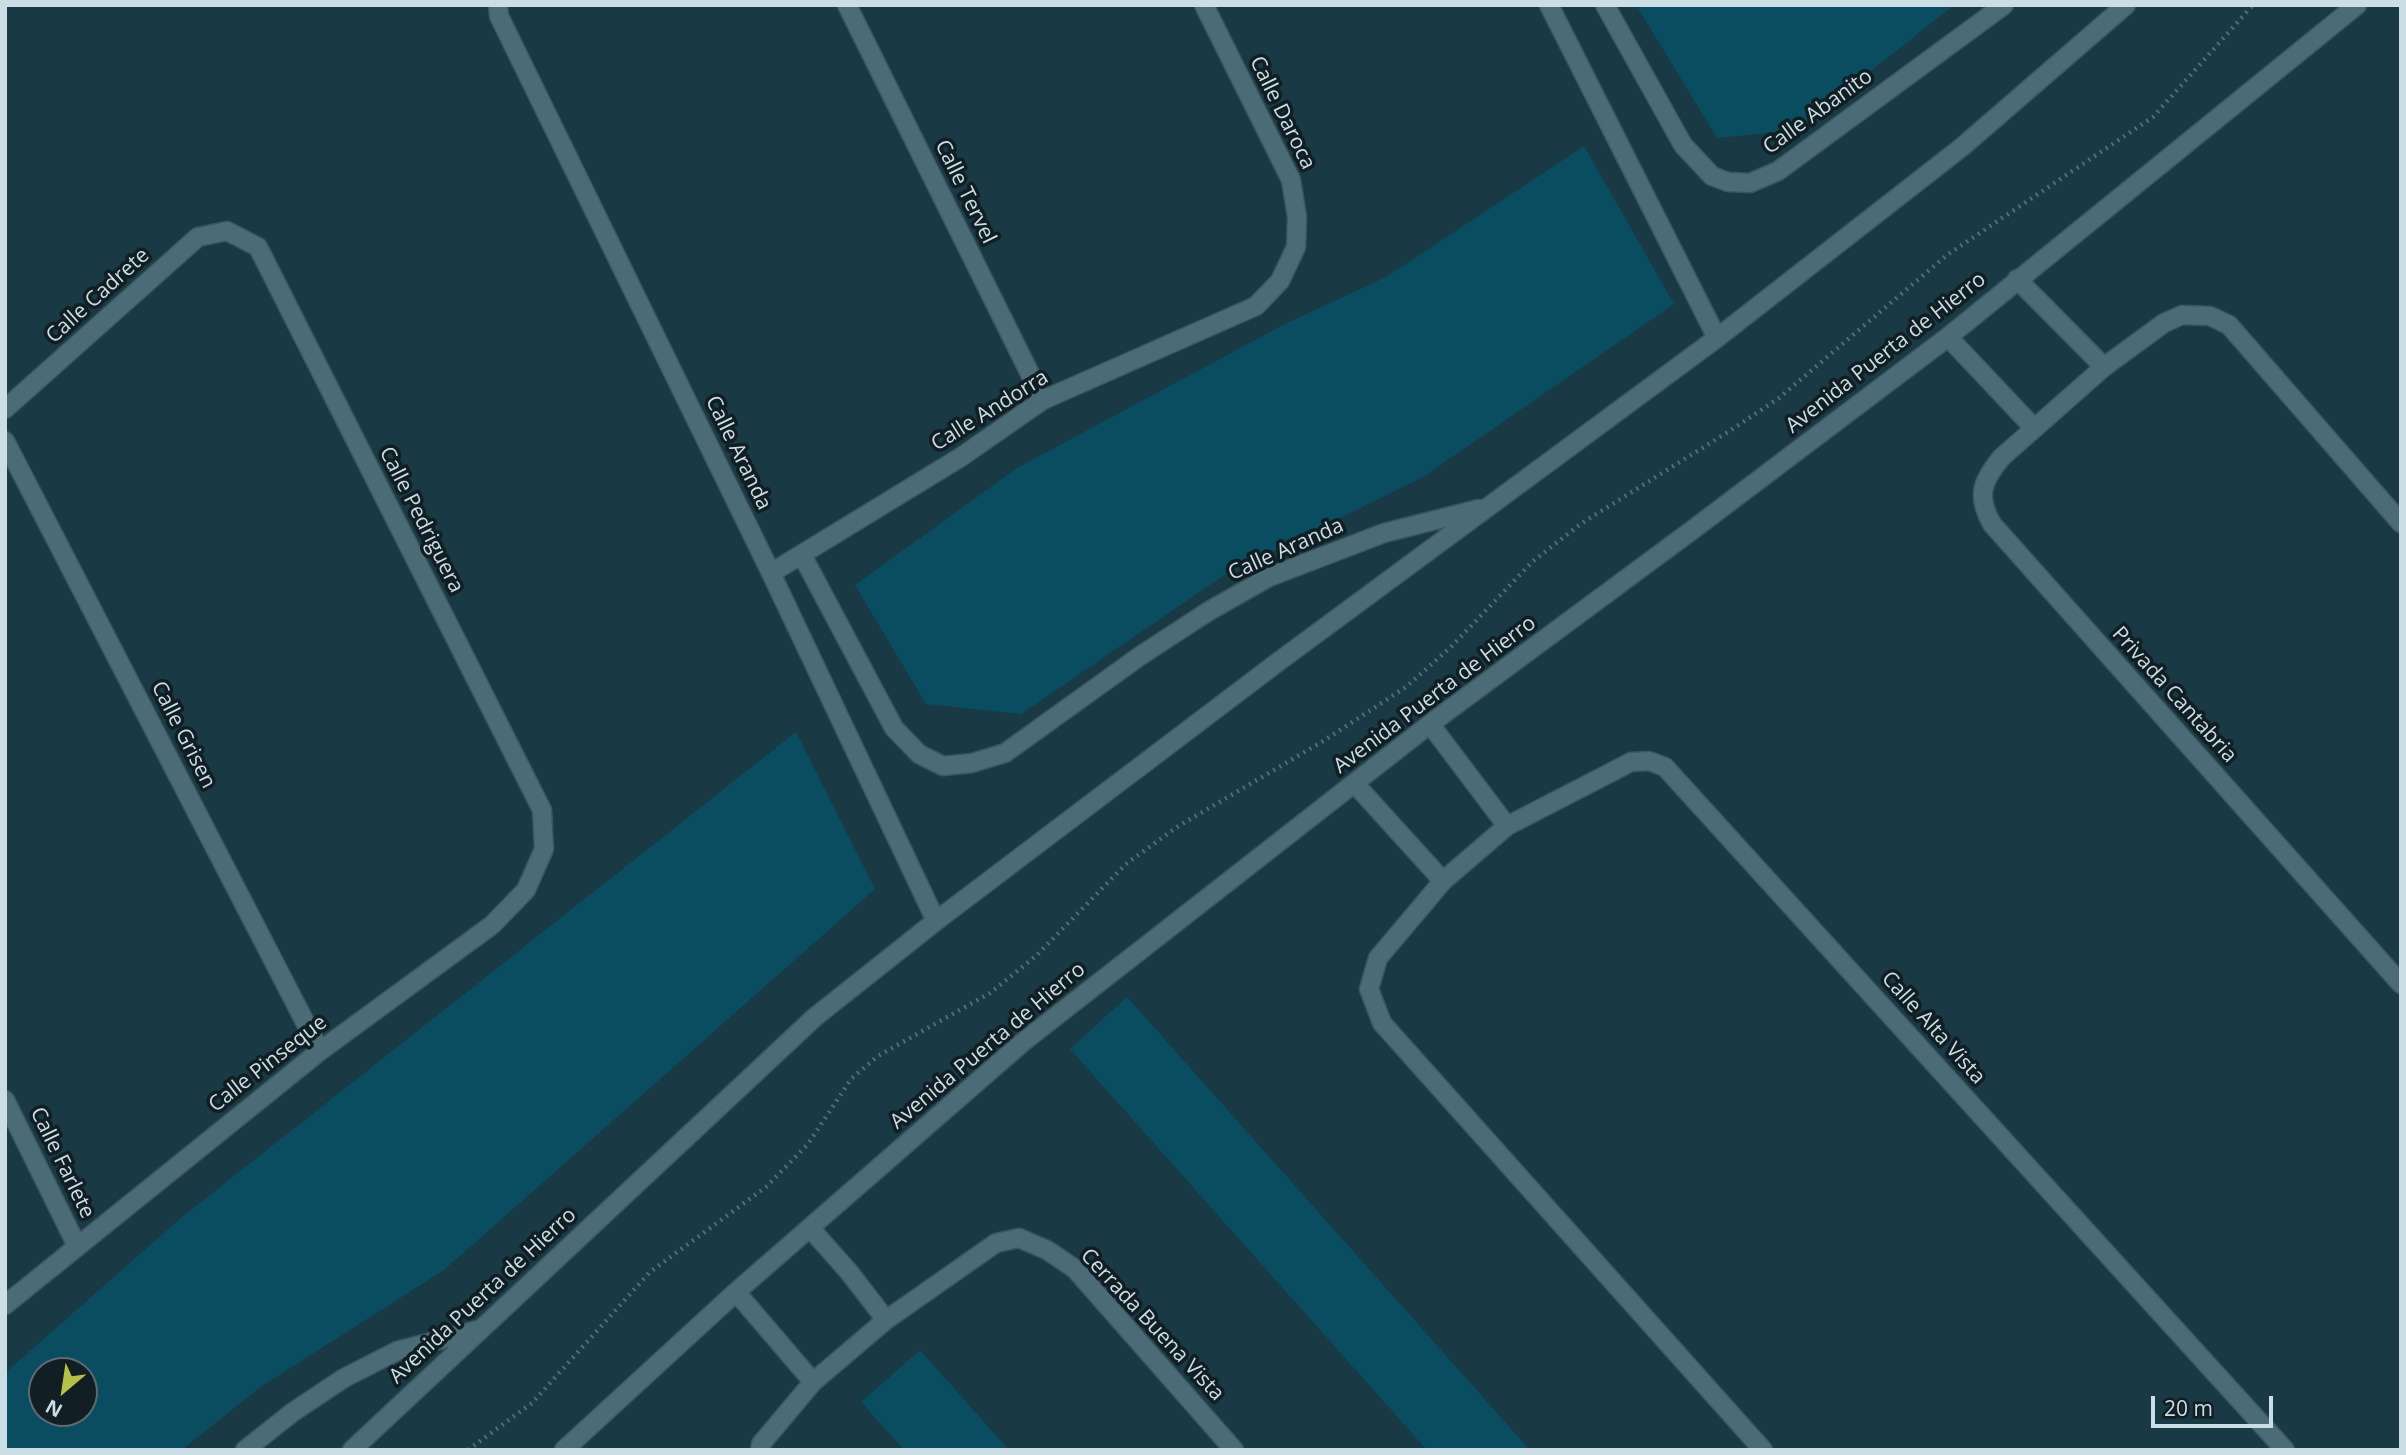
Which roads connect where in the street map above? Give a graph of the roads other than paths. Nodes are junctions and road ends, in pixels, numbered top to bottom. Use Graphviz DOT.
graph roads {
  1 [pos="498,5"];
  2 [pos="847,5"];
  3 [pos="1204,5"];
  4 [pos="1605,5"];
  5 [pos="2004,5"];
  6 [pos="2126,5"];
  7 [pos="2357,5"];
  8 [pos="1556,8"];
  9 [pos="227,231"];
  10 [pos="1296,247"];
  11 [pos="2017,279"];
  12 [pos="1948,337"];
  13 [pos="1717,338"];
  14 [pos="2104,367"];
  15 [pos="1043,400"];
  16 [pos="5,409"];
  17 [pos="2034,428"];
  18 [pos="5,441"];
  19 [pos="1488,507"];
  20 [pos="2401,523"];
  21 [pos="802,555"];
  22 [pos="771,573"];
  23 [pos="1430,724"];
  24 [pos="1355,784"];
  25 [pos="1507,826"];
  26 [pos="544,849"];
  27 [pos="1443,881"];
  28 [pos="936,921"];
  29 [pos="2401,984"];
  30 [pos="320,1051"];
  31 [pos="5,1100"];
  32 [pos="810,1228"];
  33 [pos="78,1246"];
  34 [pos="736,1292"];
  35 [pos="5,1305"];
  36 [pos="886,1320"];
  37 [pos="481,1329"];
  38 [pos="813,1382"];
  39 [pos="245,1450"];
  40 [pos="352,1450"];
  41 [pos="564,1450"];
  42 [pos="760,1450"];
  43 [pos="1234,1450"];
  44 [pos="1763,1450"];
  45 [pos="2285,1450"];
  1 -- 22 [label="street, Calle Aranda"];
  2 -- 15 [label="street, Calle Tervel"];
  3 -- 10 [label="street, Calle Daroca"];
  4 -- 5 [label="street, Calle Abanito"];
  6 -- 13 [label="street, Avenida Puerta de Hierro"];
  7 -- 11 [label="street, Avenida Puerta de Hierro"];
  8 -- 13 [label="street"];
  9 -- 16 [label="street, Calle Cadrete"];
  9 -- 26 [label="street, Calle Pedriguera"];
  10 -- 15 [label="street, Calle Andorra"];
  11 -- 12 [label="street, Avenida Puerta de Hierro"];
  11 -- 14 [label="street"];
  12 -- 17 [label="street"];
  12 -- 23 [label="street, Avenida Puerta de Hierro"];
  13 -- 19 [label="street, Avenida Puerta de Hierro"];
  14 -- 17 [label="street, Privada Cantabria"];
  14 -- 20 [label="street, Privada Cantabria"];
  15 -- 21 [label="street, Calle Andorra"];
  17 -- 29 [label="street, Privada Cantabria"];
  18 -- 30 [label="street, Calle Grisen"];
  19 -- 21 [label="street, Calle Aranda"];
  19 -- 28 [label="street, Avenida Puerta de Hierro"];
  21 -- 22 [label="street, Calle Andorra"];
  22 -- 28 [label="street, Calle Aranda"];
  23 -- 24 [label="street, Avenida Puerta de Hierro"];
  23 -- 25 [label="street"];
  24 -- 27 [label="street"];
  24 -- 32 [label="street, Avenida Puerta de Hierro"];
  25 -- 27 [label="street, Calle Alta Vista"];
  25 -- 45 [label="street, Calle Alta Vista"];
  26 -- 30 [label="street, Calle Pinseque"];
  27 -- 44 [label="street, Calle Alta Vista"];
  28 -- 37 [label="street, Avenida Puerta de Hierro"];
  30 -- 33 [label="street, Calle Pinseque"];
  31 -- 33 [label="street, Calle Farlete"];
  32 -- 34 [label="street, Avenida Puerta de Hierro"];
  32 -- 36 [label="street"];
  33 -- 35 [label="street, Calle Pinseque"];
  34 -- 38 [label="street"];
  34 -- 41 [label="street, Avenida Puerta de Hierro"];
  36 -- 38 [label="street, Cerrada Buena Vista"];
  36 -- 43 [label="street, Cerrada Buena Vista"];
  37 -- 39 [label="street"];
  37 -- 40 [label="street, Avenida Puerta de Hierro"];
  38 -- 42 [label="street, Cerrada Buena Vista"];
}
